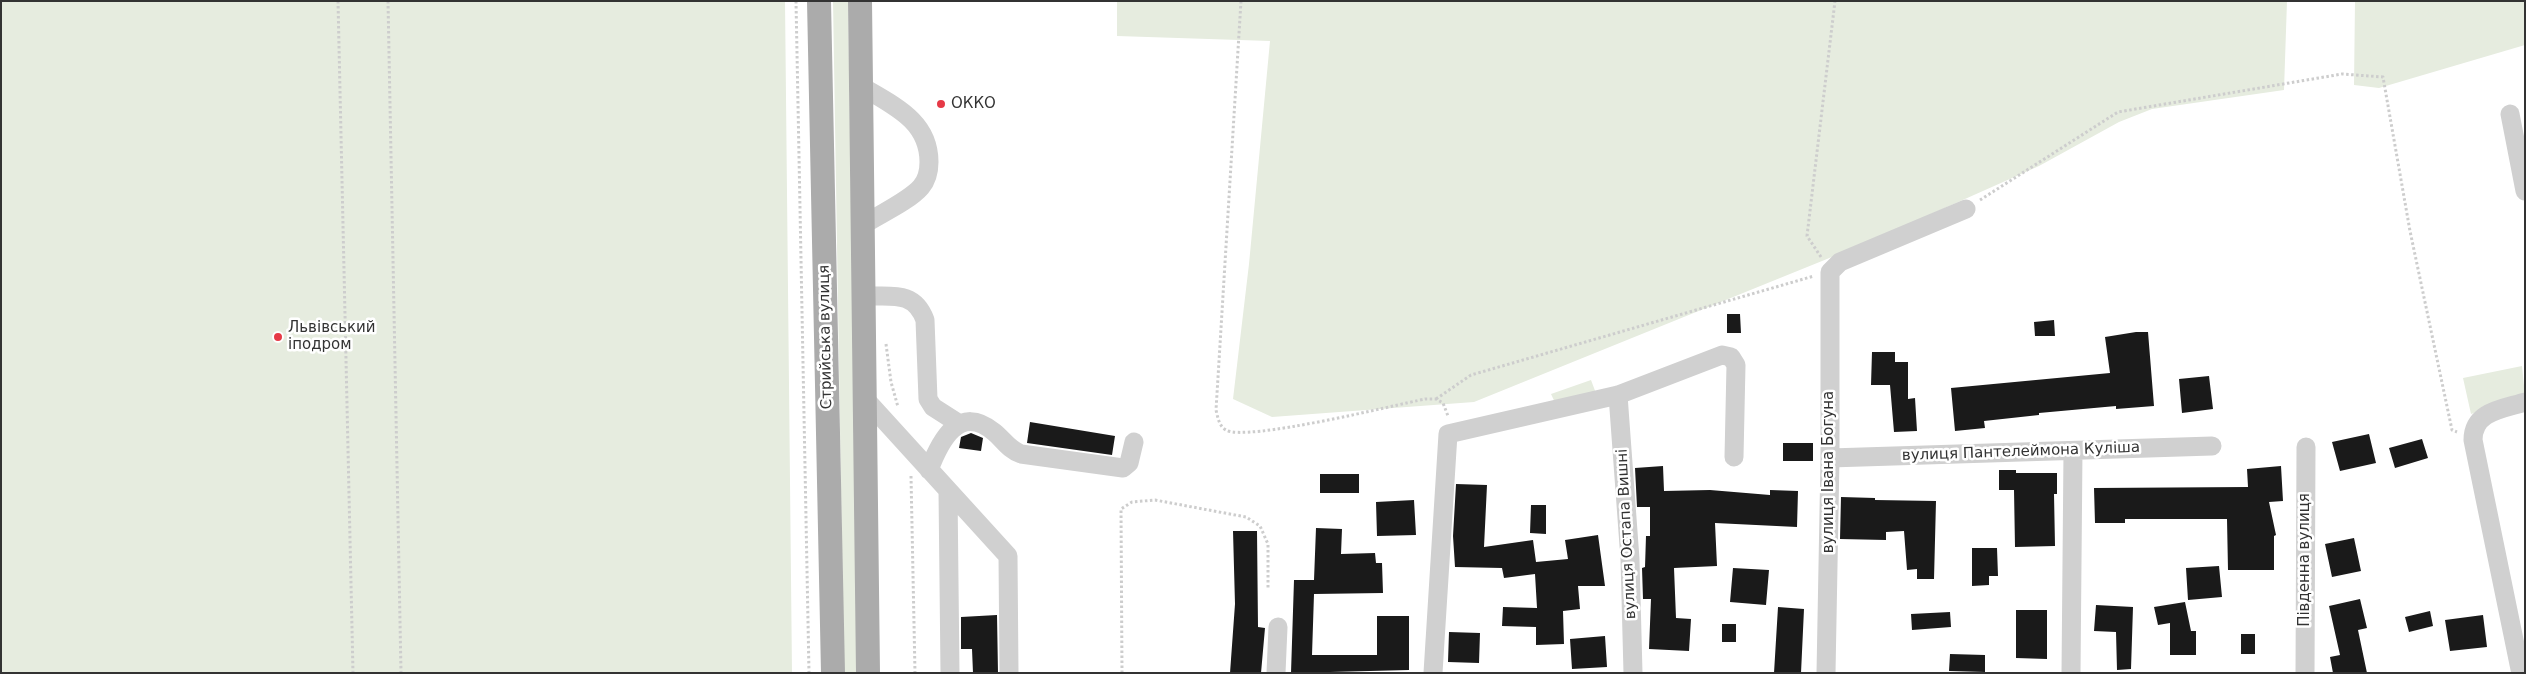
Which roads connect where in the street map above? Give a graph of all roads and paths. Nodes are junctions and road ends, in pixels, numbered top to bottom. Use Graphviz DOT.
graph roads {
  1 [pos="338,1"];
  2 [pos="388,1"];
  3 [pos="796,1"];
  4 [pos="819,1"];
  5 [pos="860,1"];
  6 [pos="1241,1"];
  7 [pos="1835,1"];
  8 [pos="861,86"];
  9 [pos="2510,114"];
  10 [pos="2525,191"];
  11 [pos="1966,209"];
  12 [pos="863,225"];
  13 [pos="1830,272"];
  14 [pos="864,296"];
  15 [pos="886,341"];
  16 [pos="1618,395"];
  17 [pos="1436,399"];
  18 [pos="866,400"];
  19 [pos="2525,402"];
  20 [pos="901,412"];
  21 [pos="958,423"];
  22 [pos="1448,434"];
  23 [pos="2473,440"];
  24 [pos="1134,442"];
  25 [pos="2212,446"];
  26 [pos="2306,447"];
  27 [pos="2074,451"];
  28 [pos="1734,457"];
  29 [pos="1830,458"];
  30 [pos="922,464"];
  31 [pos="948,491"];
  32 [pos="1268,589"];
  33 [pos="1278,627"];
  34 [pos="2517,670"];
  35 [pos="352,673"];
  36 [pos="401,673"];
  37 [pos="809,673"];
  38 [pos="833,673"];
  39 [pos="868,673"];
  40 [pos="915,673"];
  41 [pos="950,673"];
  42 [pos="1009,673"];
  43 [pos="1122,673"];
  44 [pos="1276,673"];
  45 [pos="1433,673"];
  46 [pos="1633,673"];
  47 [pos="1826,673"];
  48 [pos="2071,673"];
  49 [pos="2305,673"];
  1 -- 35 [label="path"];
  2 -- 36 [label="path"];
  3 -- 37 [label="path"];
  4 -- 38 [label="main road, Стрийська вулиця"];
  5 -- 8 [label="main road"];
  6 -- 17 [label="path"];
  7 -- 13 [label="path"];
  8 -- 12 [label="main road"];
  8 -- 12 [label="street"];
  9 -- 10 [label="street"];
  11 -- 13 [label="street"];
  11 -- 23 [label="path"];
  12 -- 14 [label="main road"];
  13 -- 17 [label="path"];
  13 -- 29 [label="street, вулиця Івана Богуна"];
  14 -- 18 [label="main road"];
  14 -- 21 [label="street"];
  15 -- 20 [label="path"];
  16 -- 22 [label="street"];
  16 -- 28 [label="street"];
  16 -- 46 [label="street, вулиця Остапа Вишні"];
  17 -- 22 [label="path"];
  18 -- 30 [label="street"];
  18 -- 39 [label="main road"];
  19 -- 23 [label="street"];
  21 -- 24 [label="street"];
  21 -- 30 [label="street"];
  22 -- 45 [label="street"];
  23 -- 34 [label="street"];
  25 -- 27 [label="street, вулиця Пантелеймона Куліша"];
  26 -- 49 [label="street, Південна вулиця"];
  27 -- 29 [label="street, вулиця Пантелеймона Куліша"];
  27 -- 48 [label="street"];
  29 -- 47 [label="street, вулиця Івана Богуна"];
  30 -- 31 [label="street"];
  30 -- 40 [label="path"];
  31 -- 41 [label="street"];
  31 -- 42 [label="street"];
  32 -- 43 [label="path"];
  33 -- 44 [label="street"];
}
